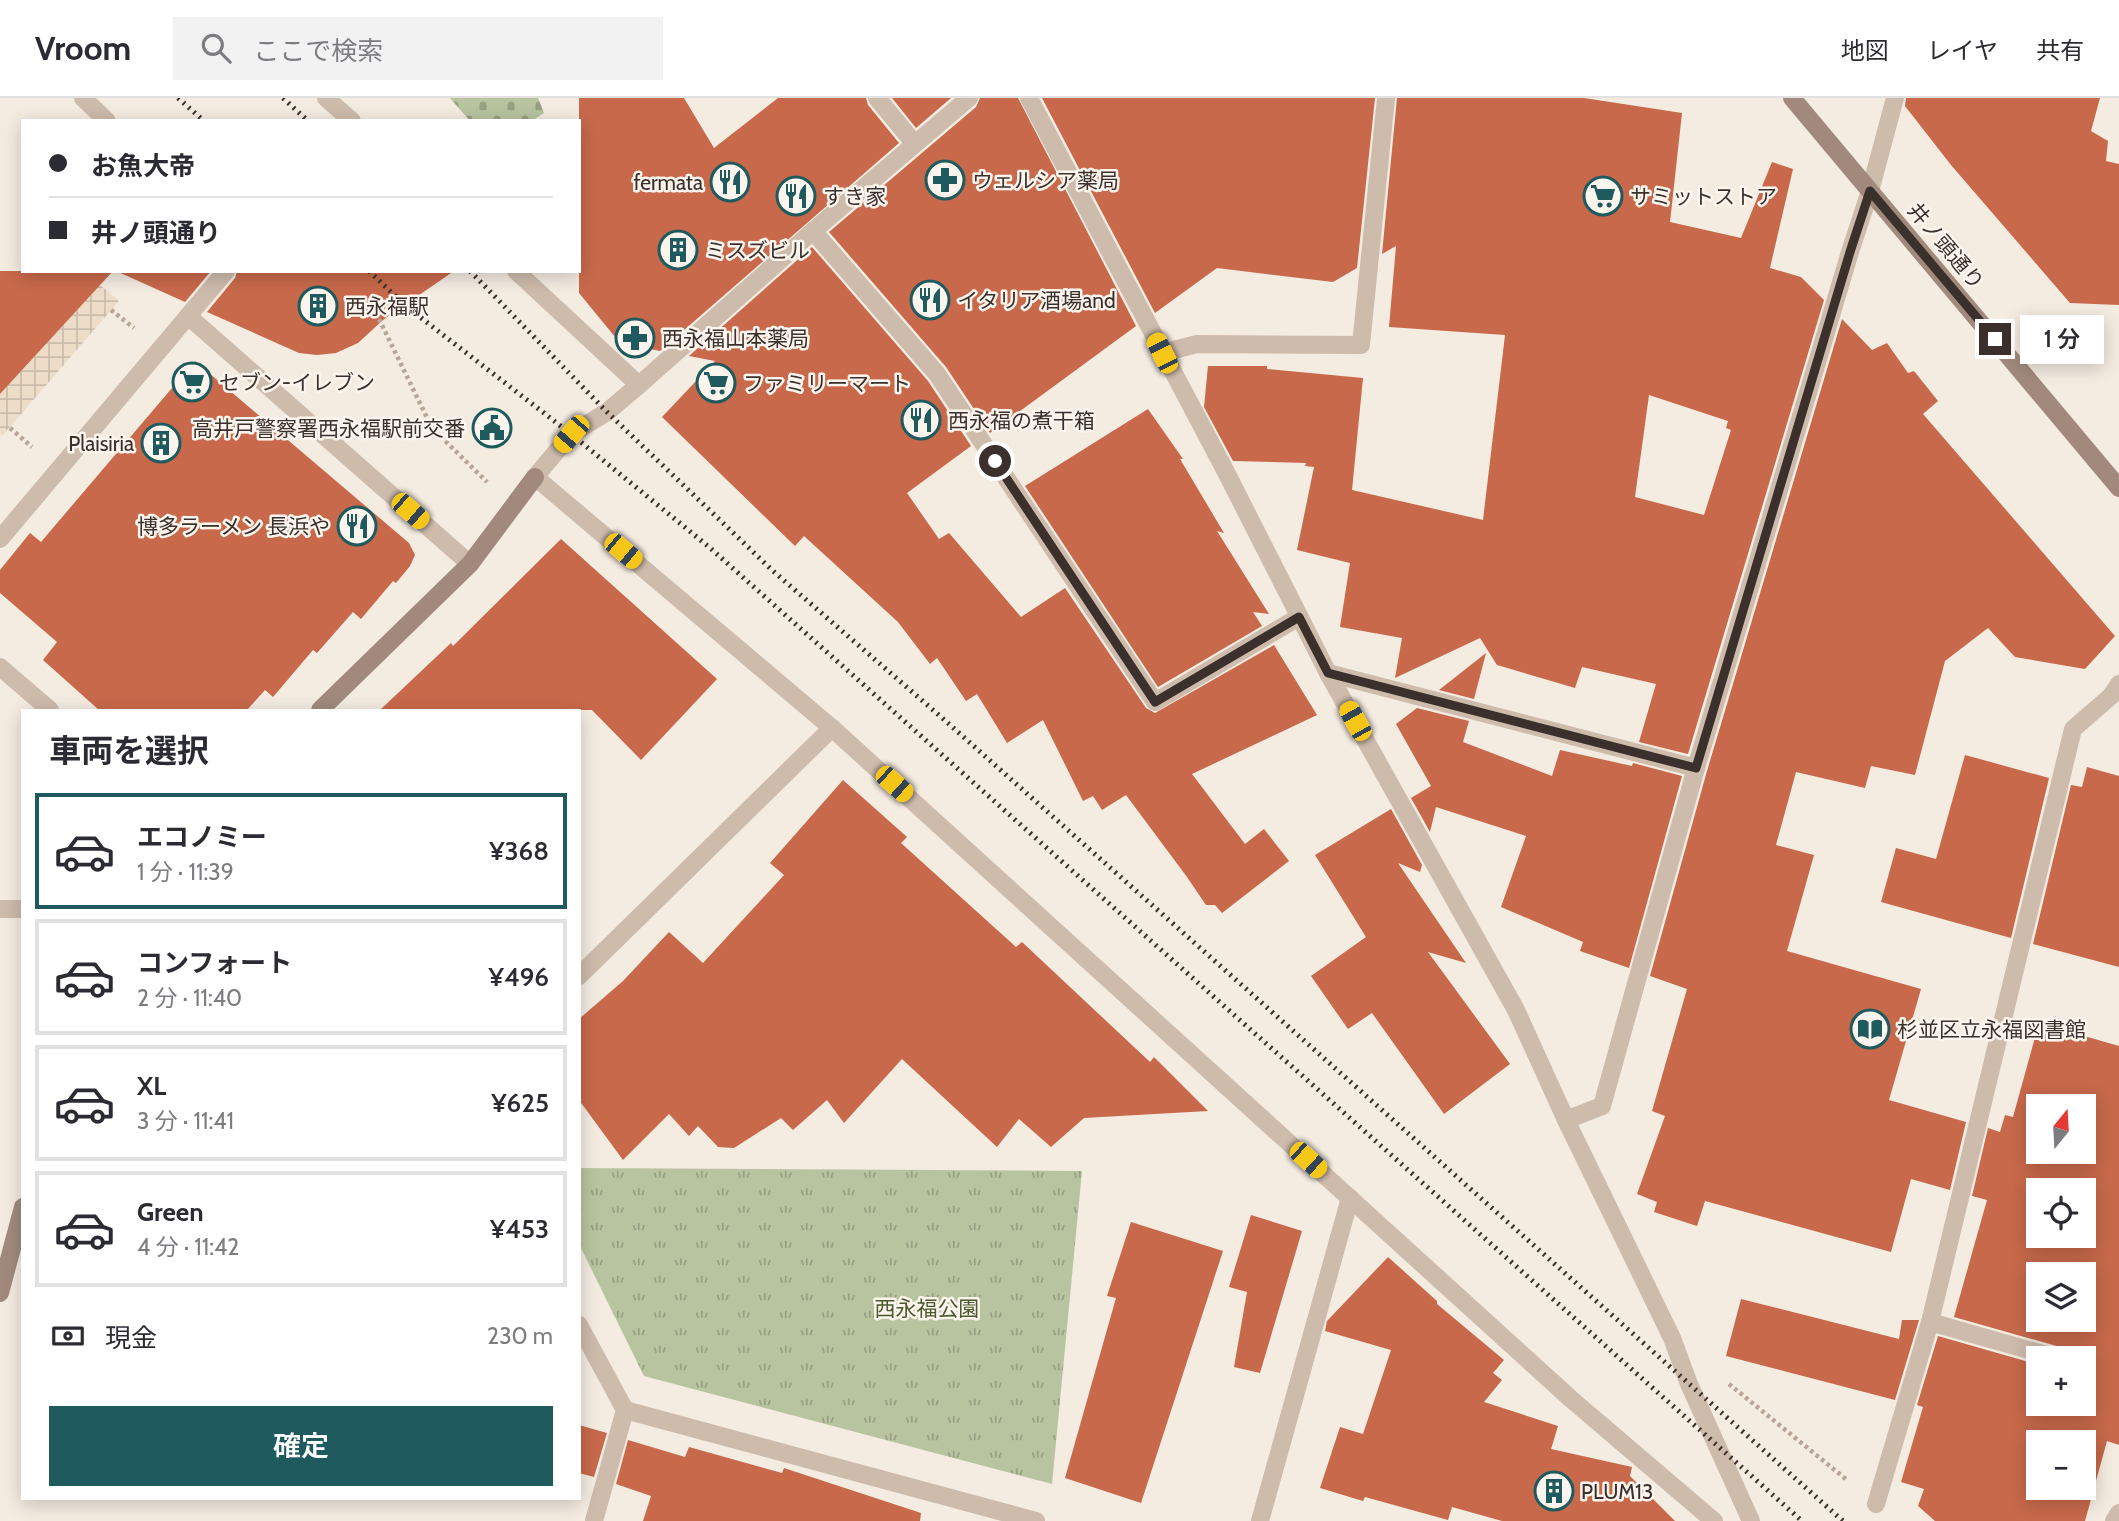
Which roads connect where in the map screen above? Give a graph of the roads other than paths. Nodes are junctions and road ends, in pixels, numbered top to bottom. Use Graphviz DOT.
graph roads {
  1 [pos="83,98"];
  2 [pos="326,98"];
  3 [pos="877,98"];
  4 [pos="969,98"];
  5 [pos="1029,98"];
  6 [pos="1386,98"];
  7 [pos="1792,98"];
  8 [pos="1895,98"];
  9 [pos="105,119"];
  10 [pos="350,119"];
  11 [pos="914,143"];
  12 [pos="1870,191"];
  13 [pos="813,231"];
  14 [pos="224,273"];
  15 [pos="518,273"];
  16 [pos="188,316"];
  17 [pos="1162,353"];
  18 [pos="639,385"];
  19 [pos="535,477"];
  20 [pos="2119,488"];
  21 [pos="0,539"];
  22 [pos="470,564"];
  23 [pos="1299,617"];
  24 [pos="0,667"];
  25 [pos="1328,673"];
  26 [pos="2119,684"];
  27 [pos="49,709"];
  28 [pos="321,709"];
  29 [pos="832,728"];
  30 [pos="1696,768"];
  31 [pos="0,909"];
  32 [pos="21,909"];
  33 [pos="581,974"];
  34 [pos="1566,1120"];
  35 [pos="1350,1198"];
  36 [pos="21,1215"];
  37 [pos="0,1293"];
  38 [pos="1930,1322"];
  39 [pos="581,1329"];
  40 [pos="2026,1349"];
  41 [pos="625,1409"];
  42 [pos="1876,1504"];
  43 [pos="2119,1513"];
  44 [pos="594,1521"];
  45 [pos="1035,1521"];
  46 [pos="1260,1521"];
  47 [pos="1714,1521"];
  48 [pos="1751,1521"];
  49 [pos="2114,1521"];
  1 -- 9 [label="street"];
  2 -- 10 [label="street"];
  3 -- 11 [label="street"];
  4 -- 11 [label="street"];
  5 -- 17 [label="street"];
  6 -- 17 [label="street"];
  7 -- 12 [label="main road, 井ノ頭通り"];
  8 -- 12 [label="street"];
  11 -- 13 [label="street"];
  12 -- 20 [label="main road, 井ノ頭通り"];
  12 -- 30 [label="street"];
  13 -- 18 [label="street"];
  13 -- 23 [label="street"];
  14 -- 16 [label="street"];
  15 -- 18 [label="street"];
  16 -- 21 [label="street"];
  16 -- 22 [label="street"];
  17 -- 23 [label="street"];
  18 -- 19 [label="street"];
  19 -- 22 [label="main road"];
  19 -- 29 [label="street"];
  22 -- 28 [label="main road"];
  23 -- 25 [label="street"];
  24 -- 27 [label="street"];
  25 -- 30 [label="street"];
  25 -- 34 [label="street"];
  26 -- 38 [label="street"];
  29 -- 33 [label="street"];
  29 -- 35 [label="street"];
  30 -- 34 [label="street"];
  31 -- 32 [label="street"];
  34 -- 48 [label="street"];
  35 -- 46 [label="street"];
  35 -- 47 [label="street"];
  36 -- 37 [label="main road"];
  38 -- 40 [label="street"];
  38 -- 42 [label="street"];
  39 -- 41 [label="street"];
  41 -- 44 [label="street"];
  41 -- 45 [label="street"];
  43 -- 49 [label="street"];
}
